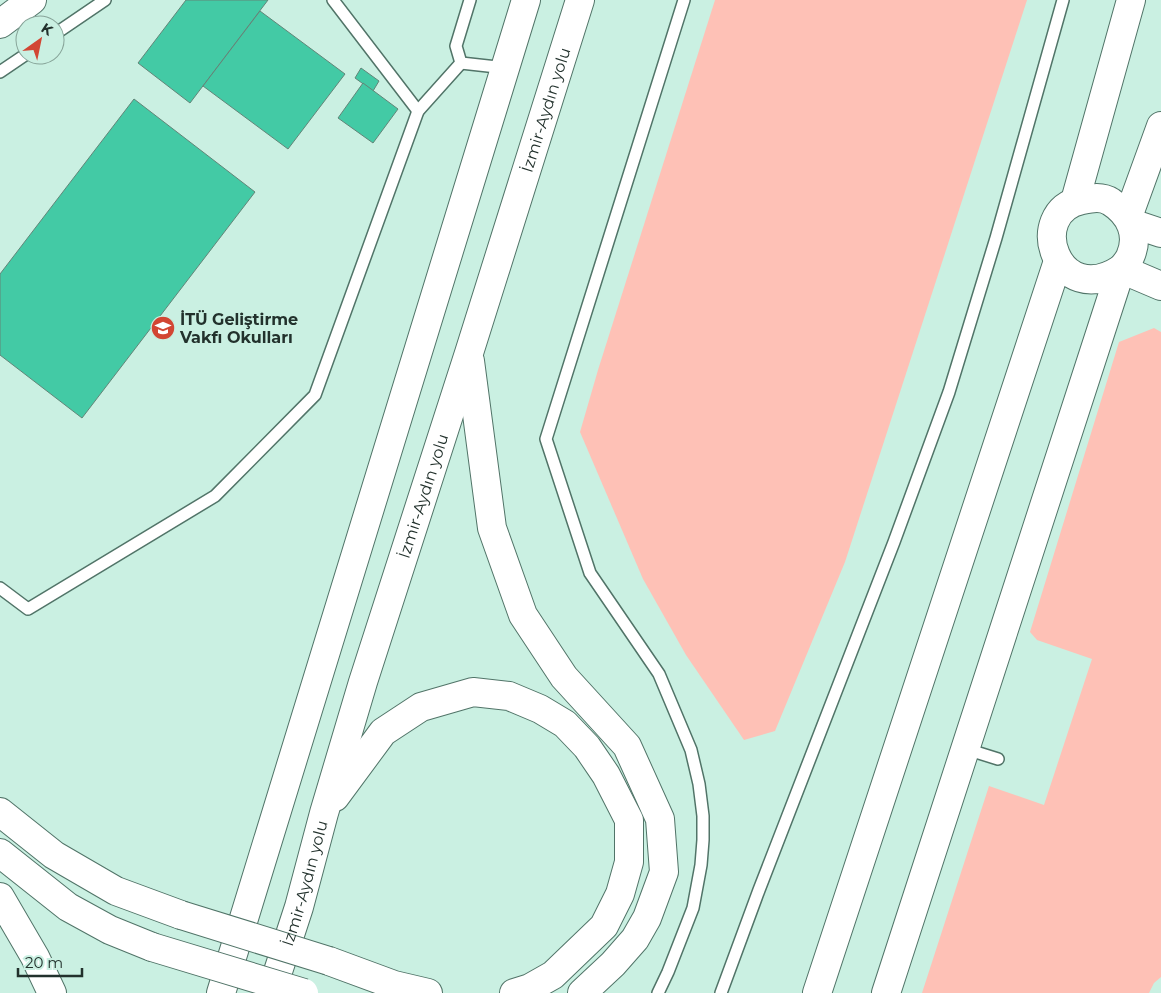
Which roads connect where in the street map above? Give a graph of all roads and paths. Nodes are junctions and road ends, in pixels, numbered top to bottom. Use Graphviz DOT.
graph roads {
  1 [pos="32,0"];
  2 [pos="105,0"];
  3 [pos="333,0"];
  4 [pos="470,0"];
  5 [pos="526,0"];
  6 [pos="580,0"];
  7 [pos="684,0"];
  8 [pos="1063,0"];
  9 [pos="1131,0"];
  10 [pos="0,24"];
  11 [pos="65,27"];
  12 [pos="15,62"];
  13 [pos="461,63"];
  14 [pos="506,68"];
  15 [pos="0,72"];
  16 [pos="418,111"];
  17 [pos="1161,126"];
  18 [pos="1075,201"];
  19 [pos="1130,220"];
  20 [pos="1161,233"];
  21 [pos="1058,261"];
  22 [pos="1121,269"];
  23 [pos="1161,286"];
  24 [pos="469,353"];
  25 [pos="0,588"];
  26 [pos="966,749"];
  27 [pos="998,759"];
  28 [pos="0,812"];
  29 [pos="324,812"];
  30 [pos="0,853"];
  31 [pos="0,897"];
  32 [pos="52,993"];
  33 [pos="221,993"];
  34 [pos="271,993"];
  35 [pos="304,993"];
  36 [pos="428,993"];
  37 [pos="514,993"];
  38 [pos="582,993"];
  39 [pos="658,993"];
  40 [pos="720,993"];
  41 [pos="817,993"];
  42 [pos="886,993"];
  1 -- 10 [label="main road"];
  2 -- 11 [label="lane"];
  3 -- 16 [label="lane"];
  4 -- 13 [label="lane"];
  5 -- 14 [label="main road"];
  6 -- 24 [label="main road, İzmir-Aydın yolu"];
  7 -- 39 [label="lane"];
  8 -- 40 [label="lane"];
  9 -- 18 [label="main road"];
  12 -- 15 [label="lane"];
  13 -- 14 [label="lane"];
  13 -- 16 [label="lane"];
  14 -- 33 [label="main road"];
  16 -- 25 [label="lane"];
  17 -- 19 [label="main road"];
  18 -- 19 [label="main road"];
  18 -- 21 [label="main road"];
  19 -- 20 [label="main road"];
  19 -- 22 [label="main road"];
  21 -- 22 [label="main road"];
  21 -- 41 [label="main road"];
  22 -- 23 [label="main road"];
  22 -- 26 [label="main road"];
  24 -- 29 [label="main road, İzmir-Aydın yolu"];
  24 -- 38 [label="main road"];
  26 -- 27 [label="lane"];
  26 -- 42 [label="main road"];
  28 -- 36 [label="main road, bridge"];
  29 -- 34 [label="main road, İzmir-Aydın yolu"];
  29 -- 37 [label="main road"];
  30 -- 35 [label="main road, bridge"];
  31 -- 32 [label="main road"];
}
